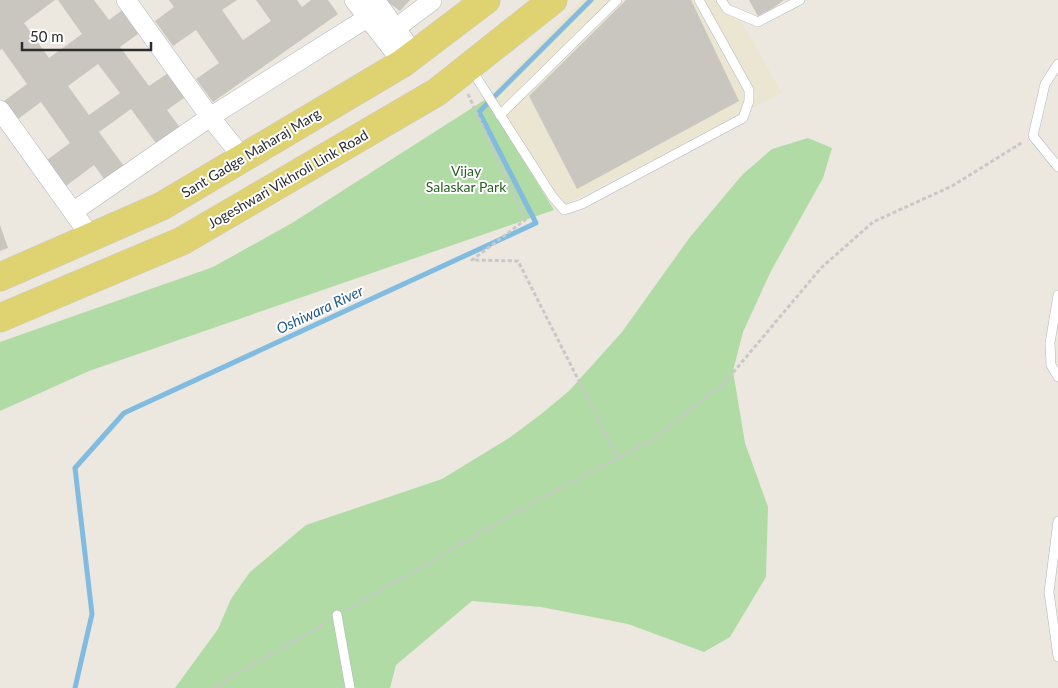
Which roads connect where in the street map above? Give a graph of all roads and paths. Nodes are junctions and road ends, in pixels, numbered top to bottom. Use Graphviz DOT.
graph roads {
  1 [pos="126,0"];
  2 [pos="354,0"];
  3 [pos="375,0"];
  4 [pos="486,0"];
  5 [pos="553,0"];
  6 [pos="617,0"];
  7 [pos="699,0"];
  8 [pos="721,0"];
  9 [pos="800,0"];
  10 [pos="433,1"];
  11 [pos="367,18"];
  12 [pos="452,26"];
  13 [pos="396,28"];
  14 [pos="409,59"];
  15 [pos="1058,64"];
  16 [pos="464,71"];
  17 [pos="0,110"];
  18 [pos="500,115"];
  19 [pos="210,117"];
  20 [pos="1033,136"];
  21 [pos="243,158"];
  22 [pos="1058,167"];
  23 [pos="74,212"];
  24 [pos="91,237"];
  25 [pos="0,277"];
  26 [pos="1058,295"];
  27 [pos="0,318"];
  28 [pos="1058,377"];
  29 [pos="618,458"];
  30 [pos="1058,521"];
  31 [pos="338,616"];
  32 [pos="1058,657"];
  33 [pos="213,688"];
  34 [pos="350,688"];
  1 -- 19 [label="street"];
  2 -- 11 [label="street"];
  3 -- 13 [label="street"];
  4 -- 12 [label="main road, Sant Gadge Maharaj Marg"];
  5 -- 16 [label="main road, Jogeshwari Vikhroli Link Road"];
  6 -- 18 [label="lane"];
  7 -- 18 [label="lane"];
  8 -- 9 [label="lane"];
  10 -- 12 [label="street"];
  10 -- 13 [label="street"];
  11 -- 14 [label="street"];
  11 -- 19 [label="street"];
  12 -- 14 [label="main road, Sant Gadge Maharaj Marg"];
  13 -- 14 [label="street"];
  14 -- 21 [label="main road, Sant Gadge Maharaj Marg"];
  15 -- 20 [label="lane"];
  16 -- 18 [label="lane"];
  16 -- 27 [label="main road, Jogeshwari Vikhroli Link Road"];
  16 -- 29 [label="path"];
  17 -- 23 [label="street"];
  19 -- 21 [label="street"];
  19 -- 23 [label="street"];
  20 -- 22 [label="lane"];
  20 -- 29 [label="path"];
  21 -- 24 [label="main road, Sant Gadge Maharaj Marg"];
  23 -- 24 [label="street"];
  24 -- 25 [label="main road, Sant Gadge Maharaj Marg"];
  26 -- 28 [label="lane"];
  29 -- 31 [label="path"];
  30 -- 32 [label="lane"];
  31 -- 33 [label="path"];
  31 -- 34 [label="lane"];
}
